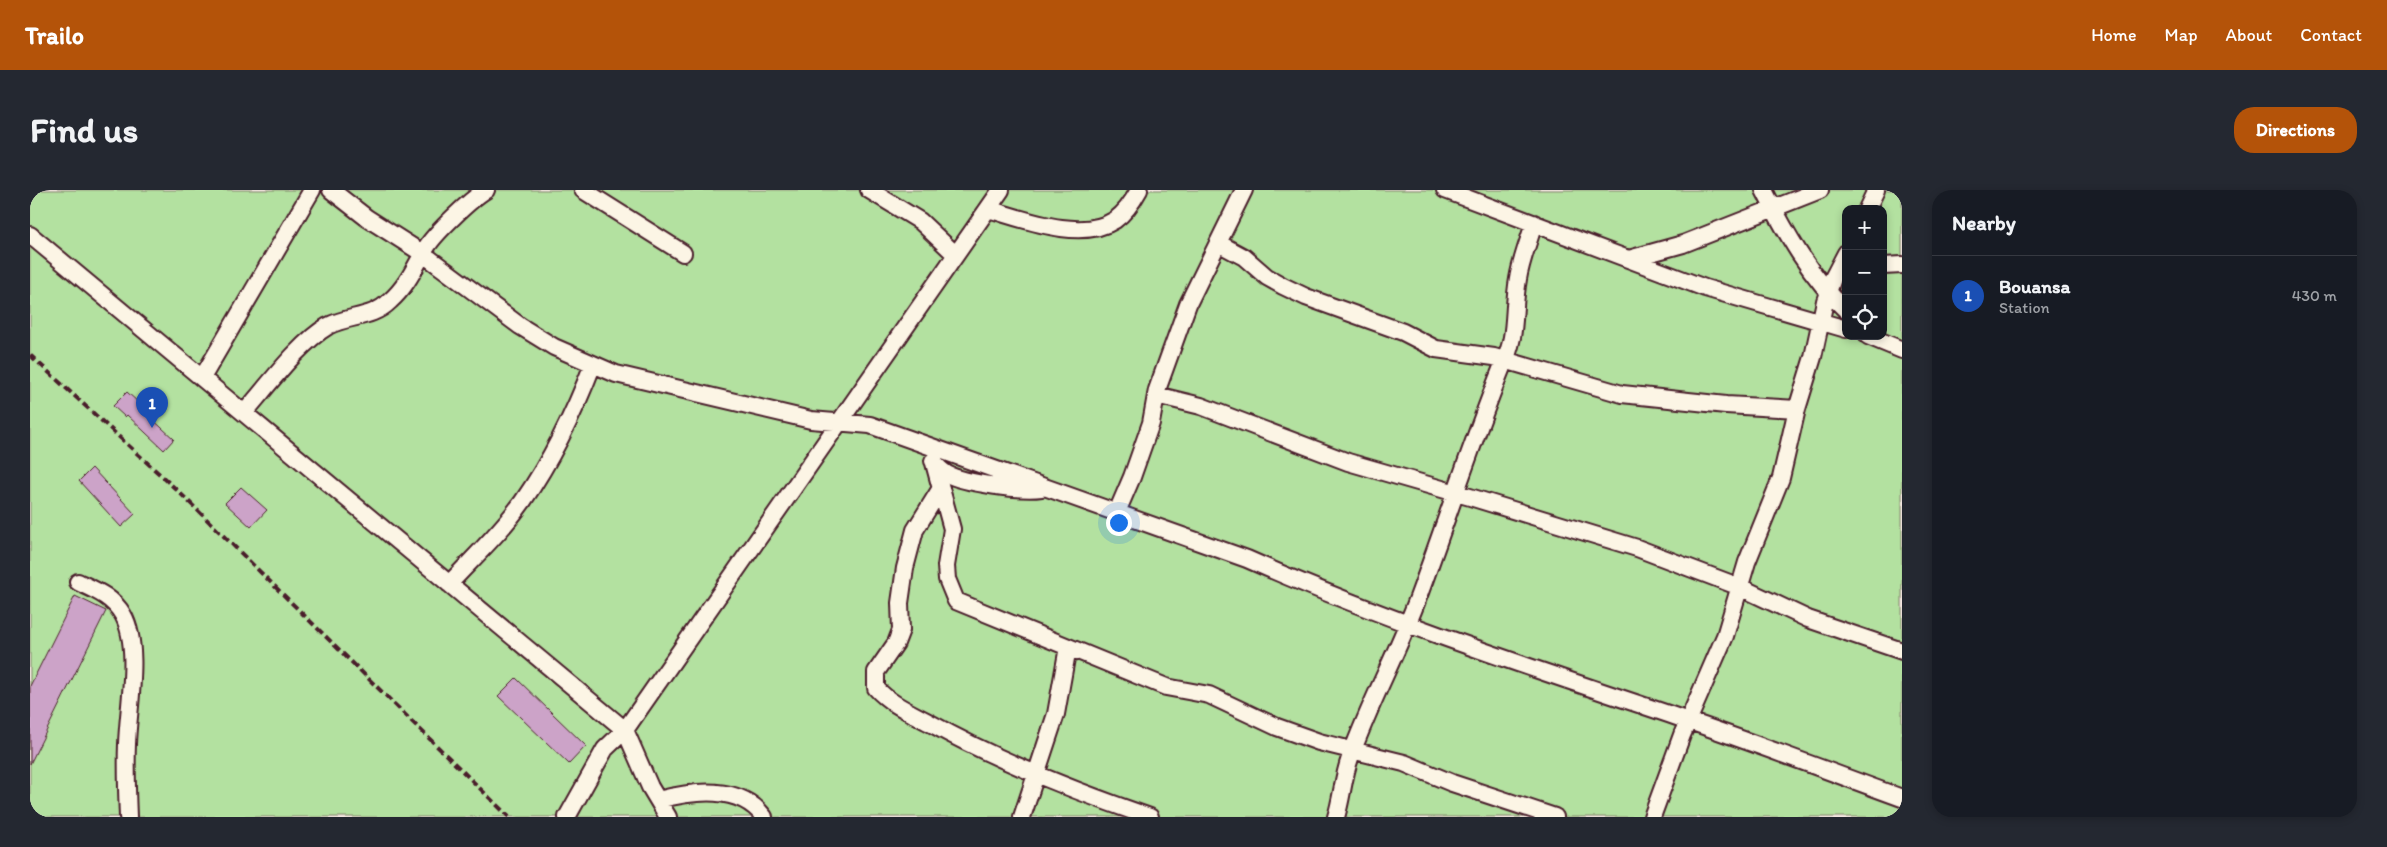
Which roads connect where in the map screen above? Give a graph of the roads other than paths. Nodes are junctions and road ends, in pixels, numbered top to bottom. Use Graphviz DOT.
graph roads {
  1 [pos="312,190"];
  2 [pos="331,190"];
  3 [pos="486,190"];
  4 [pos="583,190"];
  5 [pos="869,190"];
  6 [pos="1000,190"];
  7 [pos="1244,190"];
  8 [pos="1445,190"];
  9 [pos="1764,190"];
  10 [pos="1820,190"];
  11 [pos="1876,190"];
  12 [pos="1134,191"];
  13 [pos="1869,205"];
  14 [pos="988,209"];
  15 [pos="1773,209"];
  16 [pos="1534,223"];
  17 [pos="30,235"];
  18 [pos="1218,243"];
  19 [pos="684,253"];
  20 [pos="424,254"];
  21 [pos="955,254"];
  22 [pos="1629,259"];
  23 [pos="1902,265"];
  24 [pos="1887,266"];
  25 [pos="1842,268"];
  26 [pos="1828,293"];
  27 [pos="1842,306"];
  28 [pos="1821,321"];
  29 [pos="1842,328"];
  30 [pos="1880,340"];
  31 [pos="1893,344"];
  32 [pos="1505,360"];
  33 [pos="593,364"];
  34 [pos="202,378"];
  35 [pos="1156,395"];
  36 [pos="1797,409"];
  37 [pos="244,413"];
  38 [pos="840,422"];
  39 [pos="922,444"];
  40 [pos="934,463"];
  41 [pos="1048,487"];
  42 [pos="941,488"];
  43 [pos="1454,492"];
  44 [pos="1117,512"];
  45 [pos="78,582"];
  46 [pos="449,584"];
  47 [pos="1740,587"];
  48 [pos="1408,624"];
  49 [pos="1068,647"];
  50 [pos="1902,651"];
  51 [pos="1688,720"];
  52 [pos="625,730"];
  53 [pos="1353,752"];
  54 [pos="1036,776"];
  55 [pos="1902,798"];
  56 [pos="658,800"];
  57 [pos="128,817"];
  58 [pos="567,817"];
  59 [pos="668,817"];
  60 [pos="764,817"];
  61 [pos="1022,817"];
  62 [pos="1150,817"];
  63 [pos="1336,817"];
  64 [pos="1555,817"];
  65 [pos="1652,817"];
  1 -- 34 [label="street"];
  2 -- 20 [label="street"];
  3 -- 20 [label="street"];
  4 -- 19 [label="street"];
  5 -- 21 [label="street"];
  6 -- 14 [label="street"];
  7 -- 18 [label="street"];
  8 -- 16 [label="street"];
  9 -- 15 [label="street"];
  10 -- 15 [label="street"];
  11 -- 13 [label="street"];
  12 -- 14 [label="street"];
  14 -- 21 [label="street"];
  15 -- 22 [label="street"];
  15 -- 26 [label="street"];
  16 -- 22 [label="street"];
  16 -- 32 [label="street"];
  17 -- 34 [label="street"];
  18 -- 32 [label="street"];
  18 -- 35 [label="street"];
  20 -- 33 [label="street"];
  20 -- 37 [label="street"];
  21 -- 38 [label="street"];
  22 -- 28 [label="street"];
  23 -- 24 [label="street"];
  25 -- 26 [label="street"];
  26 -- 27 [label="street"];
  26 -- 28 [label="street"];
  28 -- 29 [label="street"];
  28 -- 36 [label="street"];
  30 -- 31 [label="street"];
  32 -- 36 [label="street"];
  32 -- 43 [label="street"];
  33 -- 38 [label="street"];
  33 -- 46 [label="street"];
  34 -- 37 [label="street"];
  35 -- 43 [label="street"];
  35 -- 44 [label="street"];
  36 -- 47 [label="street"];
  37 -- 46 [label="street"];
  38 -- 39 [label="street"];
  38 -- 52 [label="street"];
  39 -- 40 [label="street"];
  39 -- 41 [label="street"];
  40 -- 41 [label="street"];
  40 -- 42 [label="street"];
  41 -- 44 [label="street"];
  42 -- 49 [label="street"];
  42 -- 54 [label="street"];
  43 -- 47 [label="street"];
  43 -- 48 [label="street"];
  44 -- 48 [label="street"];
  45 -- 57 [label="street"];
  46 -- 52 [label="street"];
  47 -- 50 [label="street"];
  47 -- 51 [label="street"];
  48 -- 51 [label="street"];
  48 -- 53 [label="street"];
  49 -- 53 [label="street"];
  49 -- 54 [label="street"];
  51 -- 55 [label="street"];
  51 -- 65 [label="street"];
  52 -- 56 [label="street"];
  52 -- 58 [label="street"];
  53 -- 63 [label="street"];
  53 -- 64 [label="street"];
  54 -- 61 [label="street"];
  54 -- 62 [label="street"];
  56 -- 59 [label="street"];
  56 -- 60 [label="street"];
}
